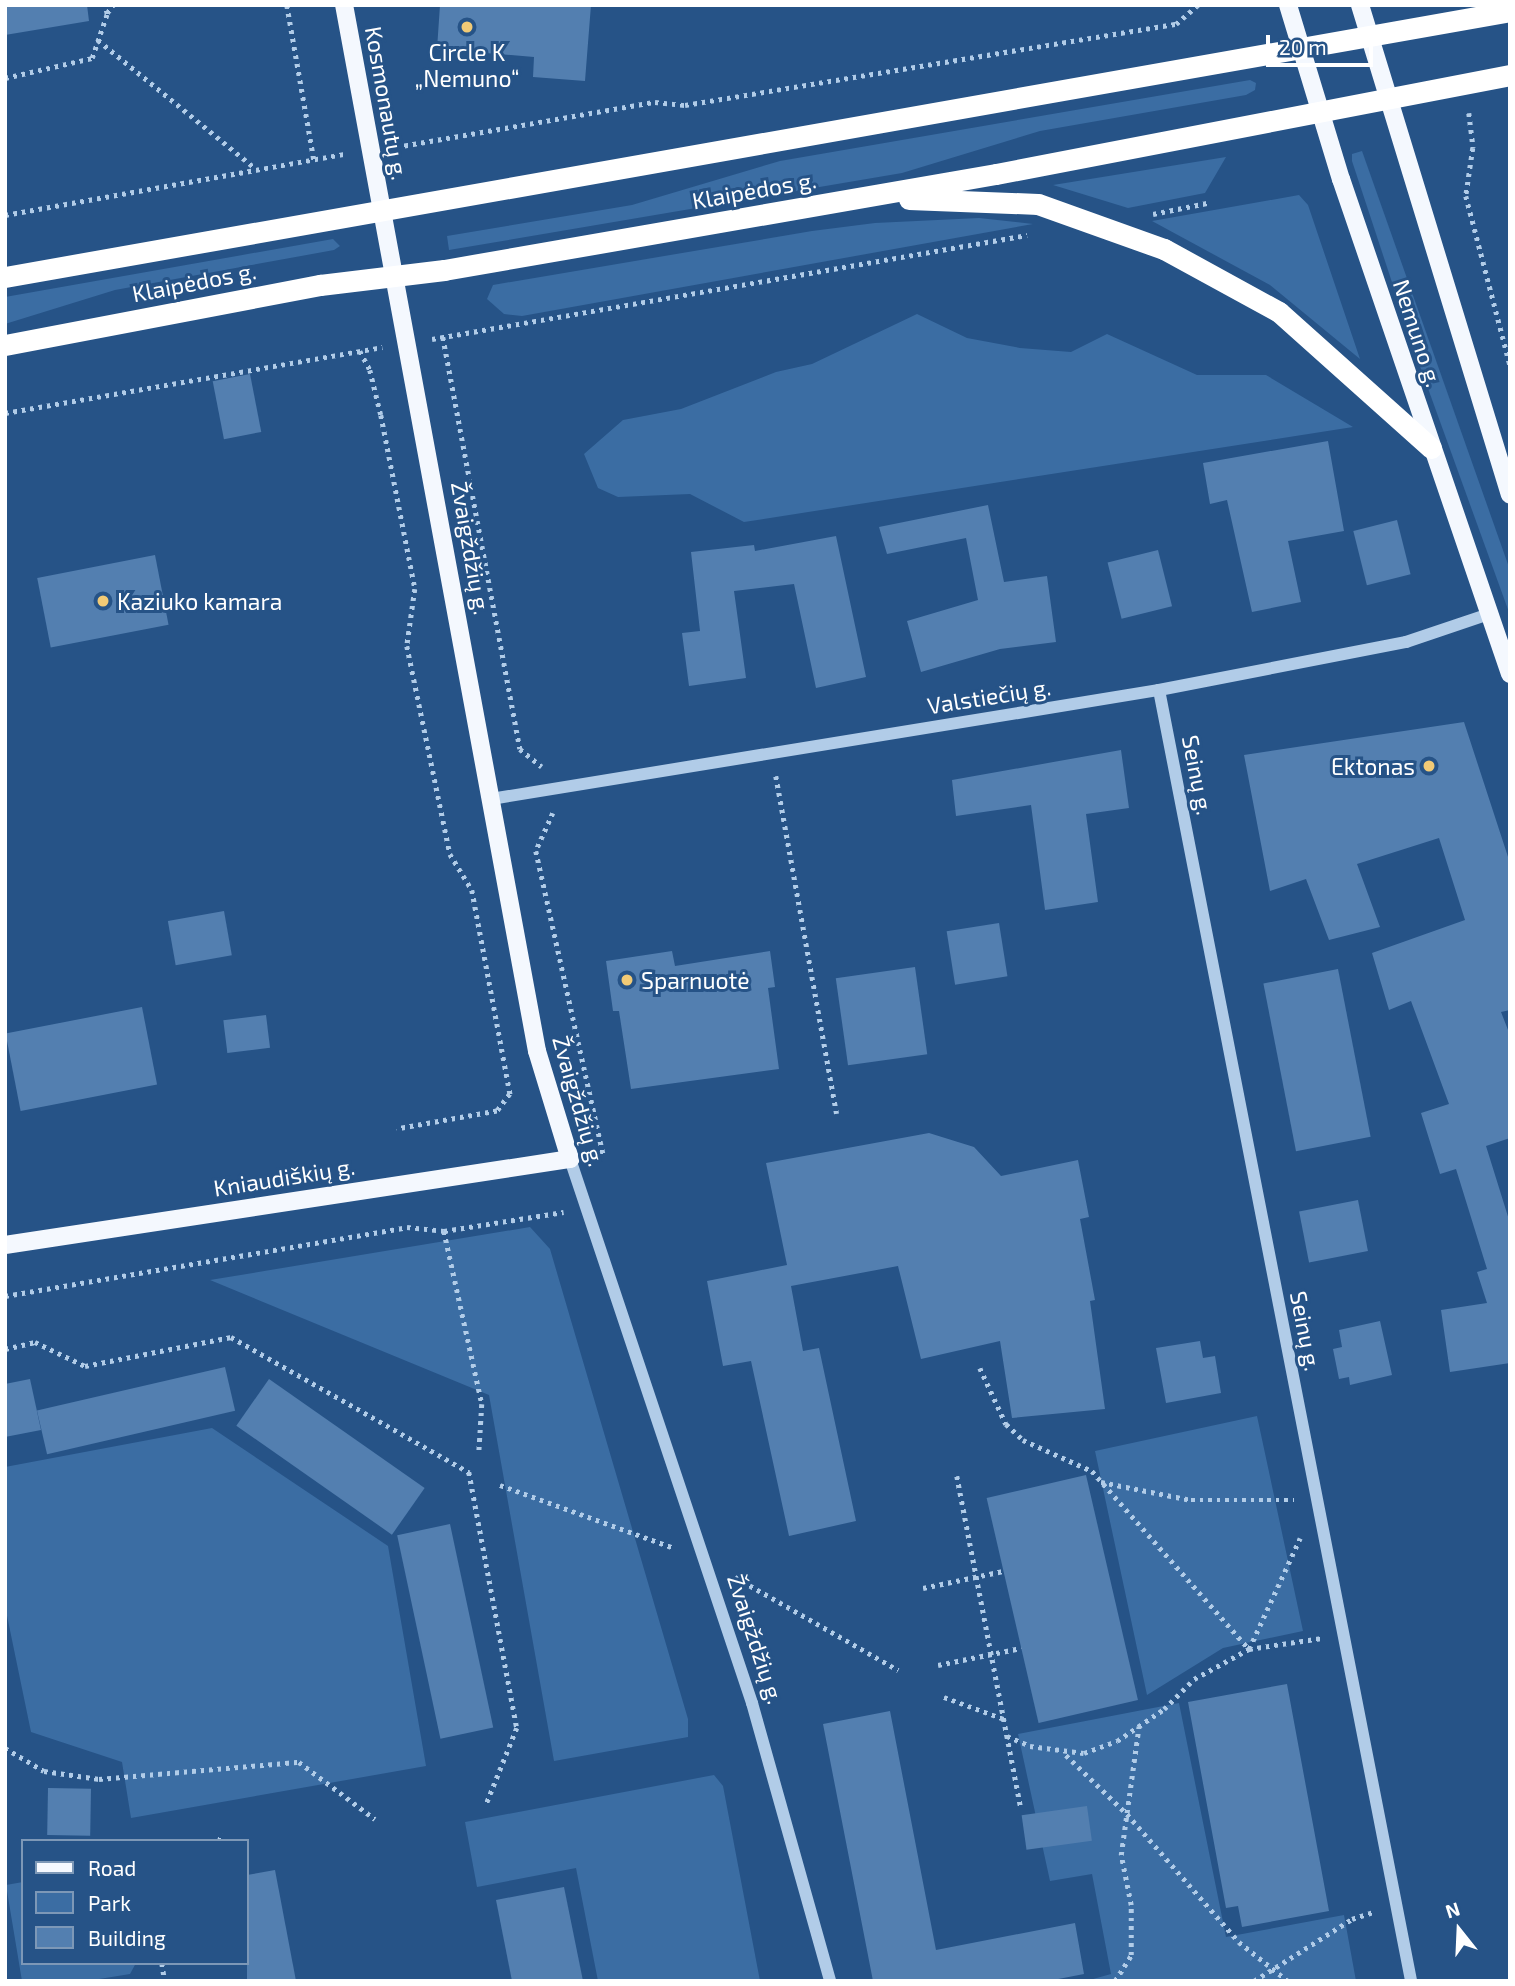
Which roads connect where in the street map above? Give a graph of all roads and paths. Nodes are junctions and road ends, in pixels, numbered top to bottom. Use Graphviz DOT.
graph roads {
  1 [pos="105,5"];
  2 [pos="113,5"];
  3 [pos="287,5"];
  4 [pos="344,5"];
  5 [pos="1198,5"];
  6 [pos="1287,5"];
  7 [pos="1360,5"];
  8 [pos="1510,11"];
  9 [pos="107,14"];
  10 [pos="1368,34"];
  11 [pos="98,40"];
  12 [pos="1299,45"];
  13 [pos="1510,75"];
  14 [pos="5,78"];
  15 [pos="1465,85"];
  16 [pos="1386,99"];
  17 [pos="1320,111"];
  18 [pos="425,144"];
  19 [pos="314,159"];
  20 [pos="298,162"];
  21 [pos="257,170"];
  22 [pos="868,197"];
  23 [pos="1207,203"];
  24 [pos="382,210"];
  25 [pos="5,215"];
  26 [pos="1097,223"];
  27 [pos="1033,234"];
  28 [pos="394,276"];
  29 [pos="5,277"];
  30 [pos="443,337"];
  31 [pos="408,343"];
  32 [pos="5,345"];
  33 [pos="360,351"];
  34 [pos="1510,365"];
  35 [pos="5,413"];
  36 [pos="1431,448"];
  37 [pos="1510,495"];
  38 [pos="1489,614"];
  39 [pos="1510,674"];
  40 [pos="1159,690"];
  41 [pos="771,751"];
  42 [pos="548,789"];
  43 [pos="491,799"];
  44 [pos="837,1114"];
  45 [pos="397,1129"];
  46 [pos="603,1154"];
  47 [pos="570,1159"];
  48 [pos="586,1209"];
  49 [pos="444,1231"];
  50 [pos="5,1245"];
  51 [pos="5,1296"];
  52 [pos="5,1349"];
  53 [pos="979,1367"];
  54 [pos="479,1454"];
  55 [pos="957,1476"];
  56 [pos="1101,1482"];
  57 [pos="1318,1501"];
  58 [pos="1003,1571"];
  59 [pos="977,1577"];
  60 [pos="923,1588"];
  61 [pos="1344,1635"];
  62 [pos="1021,1648"];
  63 [pos="1249,1649"];
  64 [pos="992,1654"];
  65 [pos="938,1665"];
  66 [pos="944,1697"];
  67 [pos="1004,1719"];
  68 [pos="1139,1726"];
  69 [pos="1007,1736"];
  70 [pos="5,1748"];
  71 [pos="1065,1754"];
  72 [pos="486,1805"];
  73 [pos="1021,1807"];
  74 [pos="1127,1814"];
  75 [pos="374,1819"];
  76 [pos="222,1834"];
  77 [pos="220,1839"];
  78 [pos="1396,1904"];
  79 [pos="1272,1968"];
  80 [pos="830,1981"];
  81 [pos="1115,1981"];
  82 [pos="1254,1981"];
  83 [pos="1288,1981"];
  84 [pos="1411,1981"];
  1 -- 9 [label="path"];
  2 -- 9 [label="path"];
  3 -- 19 [label="path"];
  4 -- 24 [label="main road, Kosmonautų g."];
  5 -- 18 [label="path"];
  6 -- 12 [label="main road, Nemuno g."];
  7 -- 10 [label="main road, Nemuno g."];
  8 -- 10 [label="highway, Klaipėdos g."];
  9 -- 11 [label="path"];
  10 -- 12 [label="highway, Klaipėdos g."];
  10 -- 16 [label="main road, Nemuno g."];
  11 -- 14 [label="path"];
  11 -- 21 [label="path"];
  12 -- 17 [label="main road, Nemuno g."];
  12 -- 24 [label="highway, Klaipėdos g."];
  13 -- 15 [label="highway, Klaipėdos g."];
  15 -- 16 [label="highway, Klaipėdos g."];
  15 -- 34 [label="path"];
  16 -- 17 [label="highway, Klaipėdos g."];
  16 -- 37 [label="main road, Nemuno g."];
  17 -- 22 [label="highway, Klaipėdos g."];
  17 -- 36 [label="main road, Nemuno g."];
  20 -- 21 [label="path"];
  21 -- 25 [label="path"];
  22 -- 26 [label="highway"];
  22 -- 28 [label="highway, Klaipėdos g."];
  23 -- 26 [label="path"];
  24 -- 28 [label="main road, Žvaigždžių g."];
  24 -- 29 [label="highway, Klaipėdos g."];
  26 -- 36 [label="highway"];
  27 -- 30 [label="path"];
  28 -- 31 [label="main road, Žvaigždžių g."];
  28 -- 32 [label="highway, Klaipėdos g."];
  30 -- 31 [label="path"];
  30 -- 42 [label="path"];
  31 -- 33 [label="path"];
  31 -- 43 [label="main road, Žvaigždžių g."];
  33 -- 35 [label="path"];
  33 -- 45 [label="path"];
  36 -- 38 [label="main road, Nemuno g."];
  38 -- 39 [label="main road, Nemuno g."];
  38 -- 40 [label="street, Valstiečių g."];
  40 -- 41 [label="street, Valstiečių g."];
  40 -- 57 [label="street, Seinų g."];
  41 -- 42 [label="street, Valstiečių g."];
  41 -- 44 [label="path"];
  42 -- 43 [label="street, Valstiečių g."];
  42 -- 46 [label="path"];
  43 -- 47 [label="main road, Žvaigždžių g."];
  47 -- 48 [label="street, Žvaigždžių g."];
  47 -- 50 [label="main road, Kniaudiškių g."];
  48 -- 49 [label="path"];
  48 -- 80 [label="street, Žvaigždžių g."];
  49 -- 51 [label="path"];
  49 -- 54 [label="path"];
  52 -- 72 [label="path"];
  53 -- 56 [label="path"];
  55 -- 59 [label="path"];
  56 -- 57 [label="path"];
  56 -- 63 [label="path"];
  57 -- 61 [label="street, Seinų g."];
  57 -- 63 [label="path"];
  58 -- 59 [label="path"];
  59 -- 60 [label="path"];
  59 -- 64 [label="path"];
  61 -- 63 [label="path"];
  61 -- 78 [label="street, Seinų g."];
  62 -- 64 [label="path"];
  63 -- 68 [label="path"];
  64 -- 65 [label="path"];
  64 -- 67 [label="path"];
  66 -- 67 [label="path"];
  67 -- 69 [label="path"];
  68 -- 71 [label="path"];
  68 -- 74 [label="path"];
  69 -- 71 [label="path"];
  69 -- 73 [label="path"];
  70 -- 75 [label="path"];
  71 -- 74 [label="path"];
  74 -- 79 [label="path"];
  74 -- 81 [label="path"];
  76 -- 77 [label="path"];
  78 -- 79 [label="path"];
  78 -- 84 [label="street, Seinų g."];
  79 -- 82 [label="path"];
  79 -- 83 [label="path"];
}
